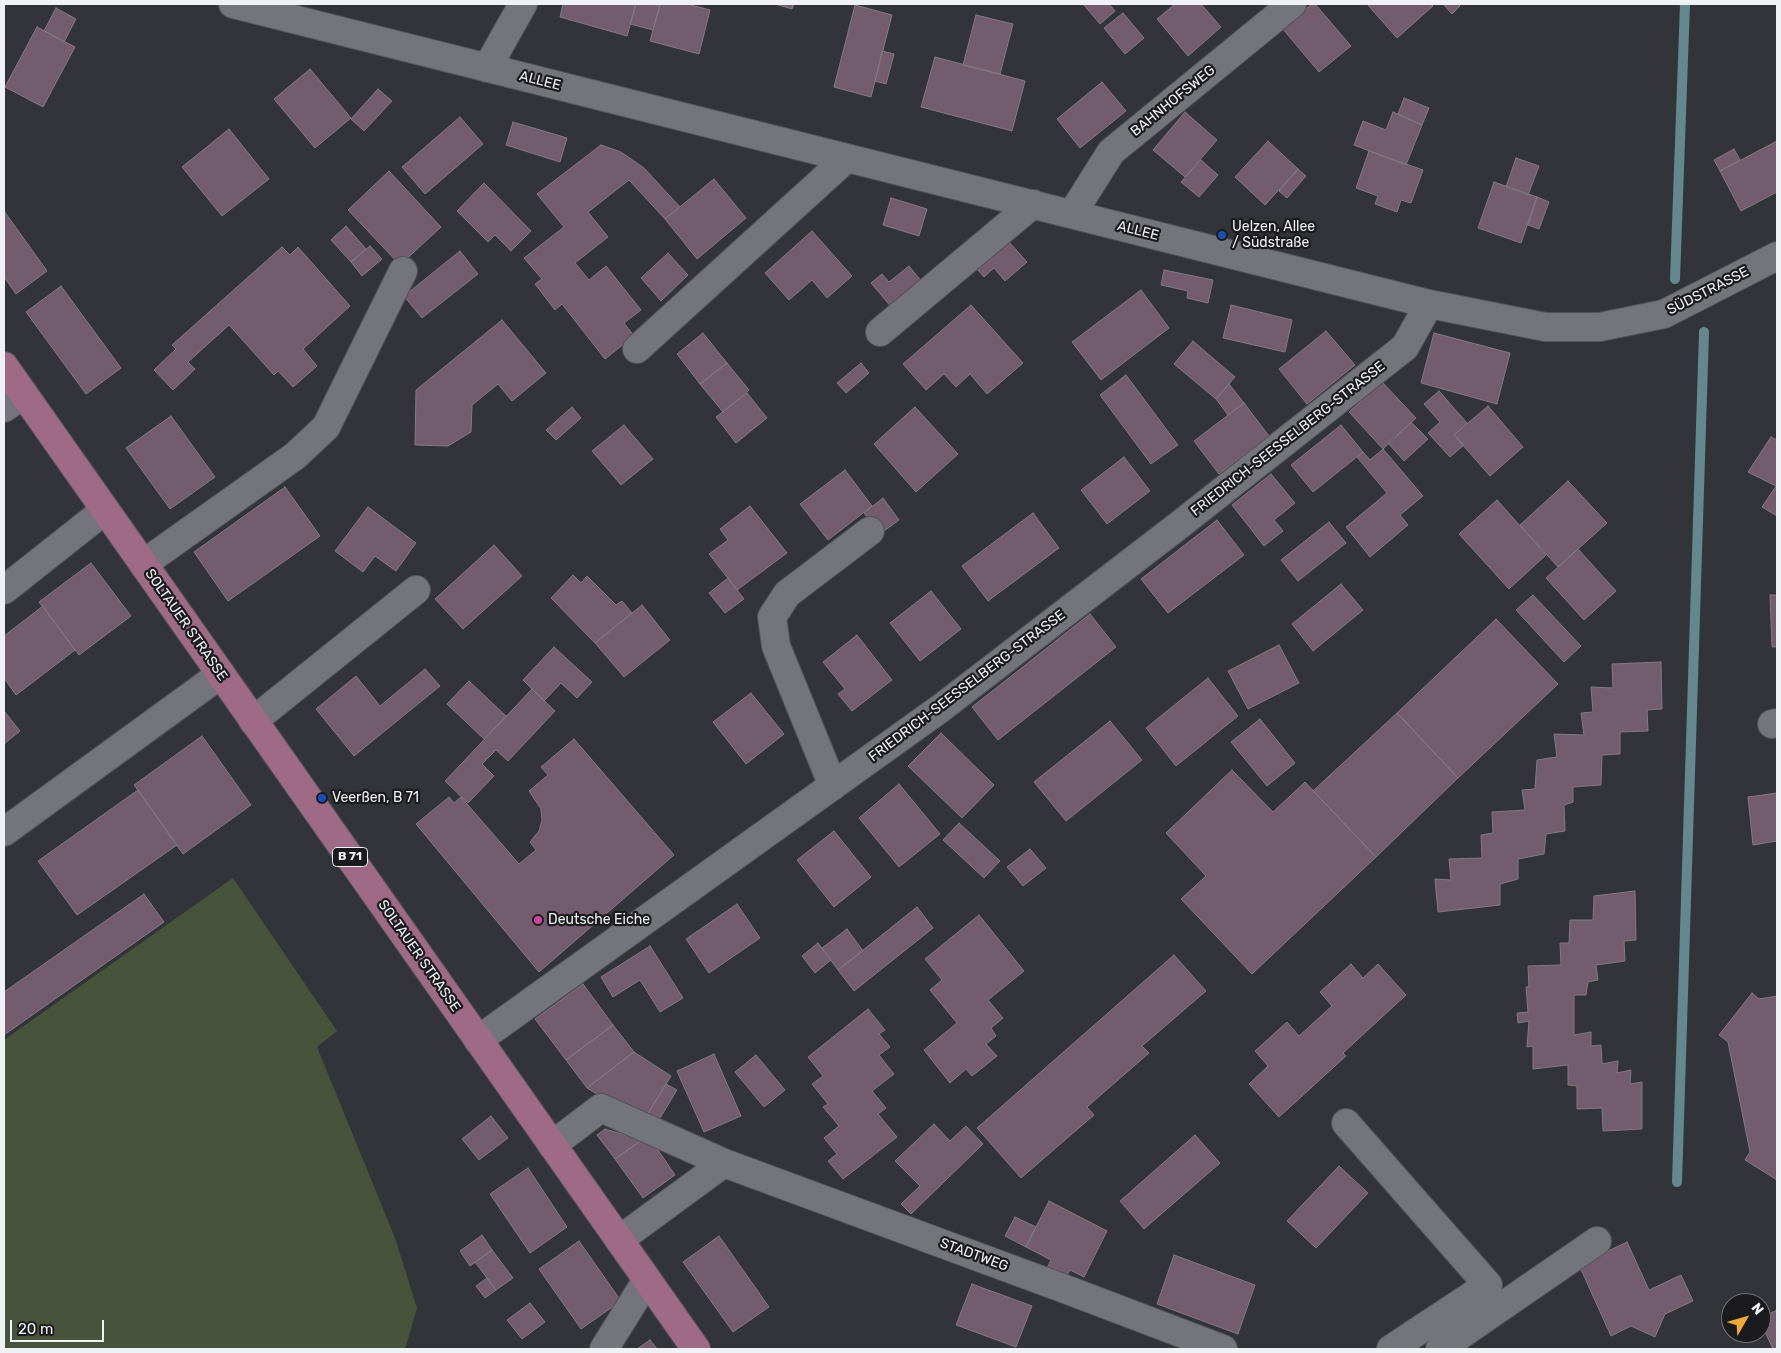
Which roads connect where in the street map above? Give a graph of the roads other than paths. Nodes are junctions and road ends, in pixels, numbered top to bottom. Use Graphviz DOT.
graph roads {
  1 [pos="233,4"];
  2 [pos="523,4"];
  3 [pos="1292,4"];
  4 [pos="488,68"];
  5 [pos="847,158"];
  6 [pos="1033,204"];
  7 [pos="1072,214"];
  8 [pos="1777,256"];
  9 [pos="403,271"];
  10 [pos="1429,304"];
  11 [pos="880,332"];
  12 [pos="637,349"];
  13 [pos="4,366"];
  14 [pos="14,401"];
  15 [pos="105,510"];
  16 [pos="870,531"];
  17 [pos="143,564"];
  18 [pos="4,590"];
  19 [pos="416,590"];
  20 [pos="221,674"];
  21 [pos="253,721"];
  22 [pos="833,786"];
  23 [pos="4,832"];
  24 [pos="478,1040"];
  25 [pos="1346,1123"];
  26 [pos="552,1145"];
  27 [pos="724,1163"];
  28 [pos="619,1240"];
  29 [pos="1597,1241"];
  30 [pos="647,1280"];
  31 [pos="604,1349"];
  32 [pos="696,1349"];
  33 [pos="1223,1349"];
  34 [pos="1391,1349"];
  35 [pos="1440,1349"];
  1 -- 4 [label="street, ALLEE"];
  2 -- 4 [label="street"];
  3 -- 7 [label="street, BAHNHOFSWEG"];
  4 -- 5 [label="street, ALLEE"];
  5 -- 6 [label="street, ALLEE"];
  5 -- 12 [label="street"];
  6 -- 7 [label="street, ALLEE"];
  6 -- 11 [label="street"];
  7 -- 10 [label="street, ALLEE"];
  8 -- 10 [label="street, SÜDSTRASSE"];
  9 -- 17 [label="street, SOLTAUER STRASSE"];
  10 -- 22 [label="street, FRIEDRICH-SEESSELBERG-STRASSE"];
  13 -- 14 [label="main road, SOLTAUER STRASSE / B 71"];
  14 -- 15 [label="main road, SOLTAUER STRASSE / B 71"];
  15 -- 17 [label="main road, SOLTAUER STRASSE / B 71"];
  15 -- 18 [label="street"];
  16 -- 22 [label="street"];
  17 -- 20 [label="main road, SOLTAUER STRASSE / B 71"];
  19 -- 21 [label="street"];
  20 -- 21 [label="main road, SOLTAUER STRASSE / B 71"];
  20 -- 23 [label="street"];
  21 -- 24 [label="main road, SOLTAUER STRASSE / B 71"];
  22 -- 24 [label="street, FRIEDRICH-SEESSELBERG-STRASSE"];
  24 -- 26 [label="main road, SOLTAUER STRASSE / B 71"];
  25 -- 34 [label="street"];
  26 -- 27 [label="street, STADTWEG"];
  26 -- 28 [label="main road, SOLTAUER STRASSE / B 71"];
  27 -- 28 [label="street"];
  27 -- 33 [label="street, STADTWEG"];
  28 -- 30 [label="main road, SOLTAUER STRASSE / B 71"];
  29 -- 35 [label="street"];
  30 -- 31 [label="street"];
  30 -- 32 [label="main road, SOLTAUER STRASSE / B 71"];
}
